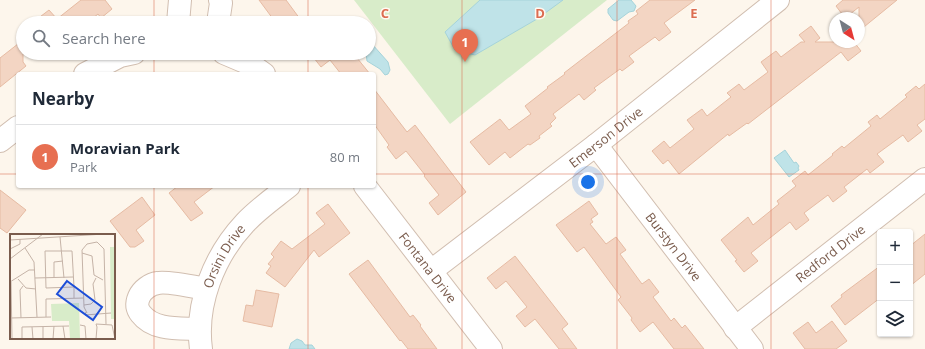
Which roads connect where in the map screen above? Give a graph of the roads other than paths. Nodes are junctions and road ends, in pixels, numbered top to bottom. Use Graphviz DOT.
graph roads {
  1 [pos="180,0"];
  2 [pos="220,0"];
  3 [pos="778,0"];
  4 [pos="179,16"];
  5 [pos="219,16"];
  6 [pos="112,60"];
  7 [pos="241,60"];
  8 [pos="89,72"];
  9 [pos="261,72"];
  10 [pos="16,129"];
  11 [pos="0,141"];
  12 [pos="596,145"];
  13 [pos="925,179"];
  14 [pos="287,188"];
  15 [pos="367,188"];
  16 [pos="431,271"];
  17 [pos="206,289"];
  18 [pos="735,328"];
  19 [pos="200,339"];
  20 [pos="491,349"];
  21 [pos="752,349"];
  1 -- 4 [label="street"];
  2 -- 5 [label="street"];
  3 -- 12 [label="street, Emerson Drive"];
  6 -- 8 [label="street"];
  7 -- 9 [label="street"];
  10 -- 11 [label="street"];
  12 -- 16 [label="street, Emerson Drive"];
  12 -- 18 [label="street, Burstyn Drive"];
  13 -- 18 [label="street, Redford Drive"];
  14 -- 17 [label="street, Orsini Drive"];
  15 -- 16 [label="street, Fontana Drive"];
  16 -- 20 [label="street, Fontana Drive"];
  17 -- 19 [label="street, Orsini Drive"];
  17 -- 19 [label="street"];
  18 -- 21 [label="street, Burstyn Drive"];
}
